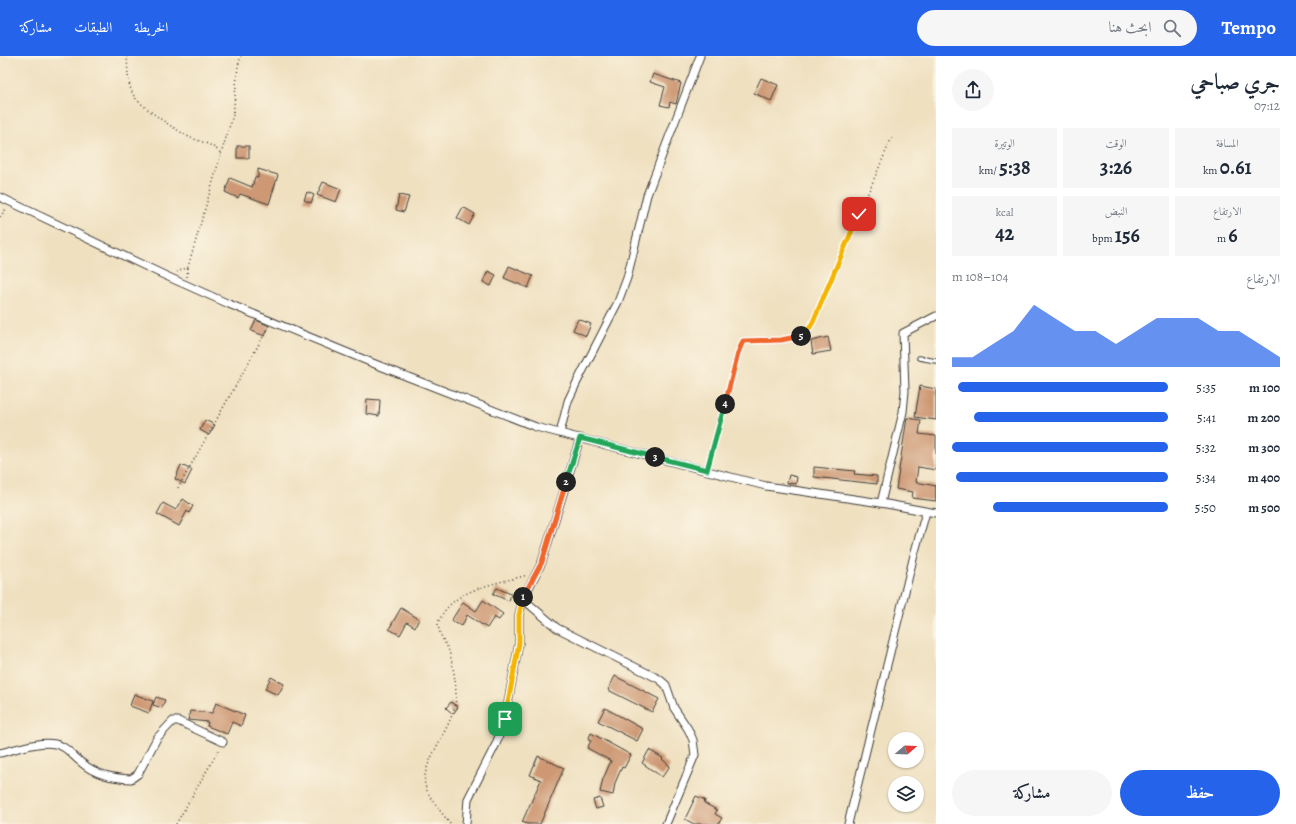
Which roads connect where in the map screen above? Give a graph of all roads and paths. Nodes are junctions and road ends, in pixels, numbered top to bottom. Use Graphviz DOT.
graph roads {
  1 [pos="127,56"];
  2 [pos="242,56"];
  3 [pos="700,56"];
  4 [pos="892,138"];
  5 [pos="221,154"];
  6 [pos="0,197"];
  7 [pos="10,202"];
  8 [pos="0,217"];
  9 [pos="188,267"];
  10 [pos="164,275"];
  11 [pos="188,285"];
  12 [pos="936,316"];
  13 [pos="272,321"];
  14 [pos="919,358"];
  15 [pos="936,361"];
  16 [pos="560,433"];
  17 [pos="580,438"];
  18 [pos="707,470"];
  19 [pos="178,488"];
  20 [pos="881,503"];
  21 [pos="926,512"];
  22 [pos="936,514"];
  23 [pos="537,572"];
  24 [pos="523,599"];
  25 [pos="223,742"];
  26 [pos="0,753"];
  27 [pos="176,824"];
  28 [pos="450,824"];
  29 [pos="466,824"];
  30 [pos="666,824"];
  31 [pos="848,824"];
  1 -- 5 [label="path"];
  2 -- 5 [label="path"];
  3 -- 16 [label="street"];
  4 -- 18 [label="path"];
  5 -- 9 [label="path"];
  6 -- 7 [label="street"];
  7 -- 8 [label="path"];
  7 -- 10 [label="street"];
  9 -- 10 [label="path"];
  9 -- 11 [label="path"];
  10 -- 11 [label="street"];
  11 -- 13 [label="street"];
  12 -- 20 [label="street"];
  13 -- 16 [label="street"];
  13 -- 19 [label="path"];
  14 -- 15 [label="lane"];
  16 -- 17 [label="street"];
  17 -- 18 [label="street"];
  17 -- 23 [label="street"];
  18 -- 20 [label="street"];
  20 -- 21 [label="street"];
  21 -- 22 [label="street"];
  21 -- 31 [label="street"];
  23 -- 24 [label="street"];
  23 -- 28 [label="path"];
  24 -- 29 [label="street"];
  24 -- 30 [label="street"];
  25 -- 26 [label="street"];
  25 -- 27 [label="path"];
}
